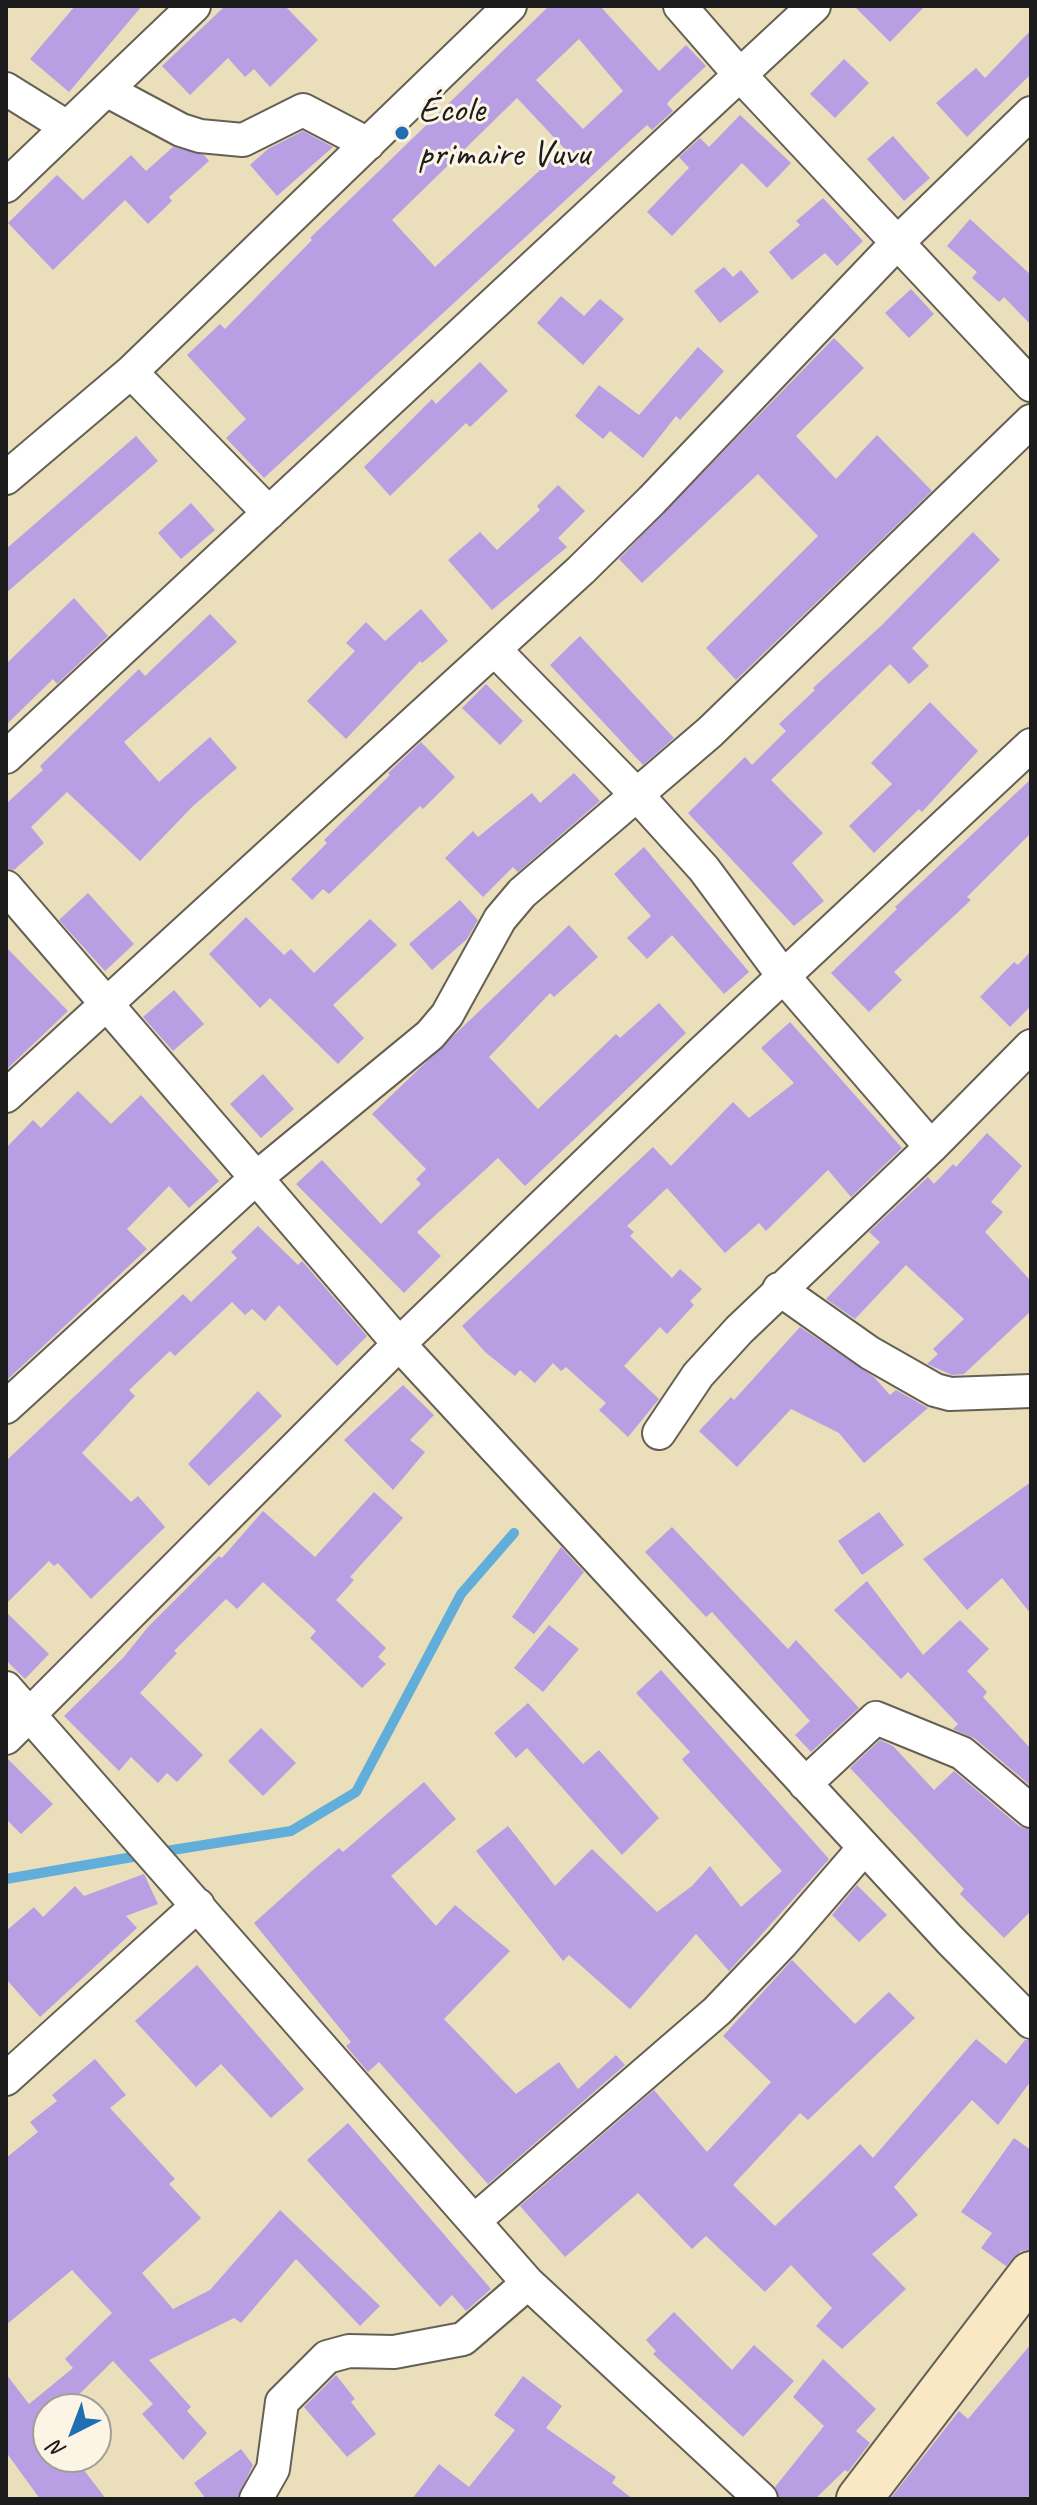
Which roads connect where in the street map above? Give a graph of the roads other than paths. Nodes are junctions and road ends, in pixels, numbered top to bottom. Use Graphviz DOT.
graph roads {
  1 [pos="194,6"];
  2 [pos="510,6"];
  3 [pos="680,6"];
  4 [pos="814,6"];
  5 [pos="741,76"];
  6 [pos="6,89"];
  7 [pos="108,91"];
  8 [pos="1031,113"];
  9 [pos="67,127"];
  10 [pos="368,144"];
  11 [pos="6,186"];
  12 [pos="897,243"];
  13 [pos="131,372"];
  14 [pos="1031,385"];
  15 [pos="1031,421"];
  16 [pos="6,478"];
  17 [pos="269,513"];
  18 [pos="495,650"];
  19 [pos="1031,745"];
  20 [pos="6,757"];
  21 [pos="638,796"];
  22 [pos="6,887"];
  23 [pos="784,977"];
  24 [pos="107,1005"];
  25 [pos="1031,1046"];
  26 [pos="6,1096"];
  27 [pos="931,1147"];
  28 [pos="255,1179"];
  29 [pos="779,1289"];
  30 [pos="399,1344"];
  31 [pos="1031,1391"];
  32 [pos="6,1407"];
  33 [pos="659,1433"];
  34 [pos="6,1688"];
  35 [pos="29,1715"];
  36 [pos="6,1738"];
  37 [pos="805,1784"];
  38 [pos="1031,1811"];
  39 [pos="864,1848"];
  40 [pos="198,1905"];
  41 [pos="1031,2022"];
  42 [pos="6,2079"];
  43 [pos="474,2221"];
  44 [pos="1031,2274"];
  45 [pos="528,2283"];
  46 [pos="256,2499"];
  47 [pos="761,2499"];
  48 [pos="859,2499"];
  1 -- 7 [label="street"];
  2 -- 10 [label="street"];
  3 -- 5 [label="street"];
  4 -- 5 [label="street"];
  5 -- 12 [label="street"];
  5 -- 17 [label="street"];
  6 -- 9 [label="street"];
  7 -- 9 [label="street"];
  7 -- 10 [label="street"];
  8 -- 12 [label="street"];
  9 -- 11 [label="street"];
  10 -- 13 [label="street"];
  12 -- 14 [label="street"];
  12 -- 18 [label="street"];
  13 -- 16 [label="street"];
  13 -- 17 [label="street"];
  15 -- 21 [label="street"];
  17 -- 20 [label="street"];
  18 -- 21 [label="street"];
  18 -- 24 [label="street"];
  19 -- 23 [label="street"];
  21 -- 23 [label="street"];
  21 -- 28 [label="street"];
  22 -- 24 [label="street"];
  23 -- 27 [label="street"];
  23 -- 30 [label="street"];
  24 -- 26 [label="street"];
  24 -- 28 [label="street"];
  25 -- 27 [label="street"];
  27 -- 29 [label="street"];
  28 -- 30 [label="street"];
  28 -- 32 [label="street"];
  29 -- 31 [label="street"];
  29 -- 33 [label="street"];
  30 -- 35 [label="street"];
  30 -- 37 [label="street"];
  34 -- 35 [label="street"];
  35 -- 36 [label="street"];
  35 -- 40 [label="street"];
  37 -- 38 [label="street"];
  37 -- 39 [label="street"];
  39 -- 41 [label="street"];
  39 -- 43 [label="street"];
  40 -- 42 [label="street"];
  40 -- 43 [label="street"];
  43 -- 45 [label="street"];
  44 -- 48 [label="street"];
  45 -- 46 [label="street"];
  45 -- 47 [label="street"];
}
